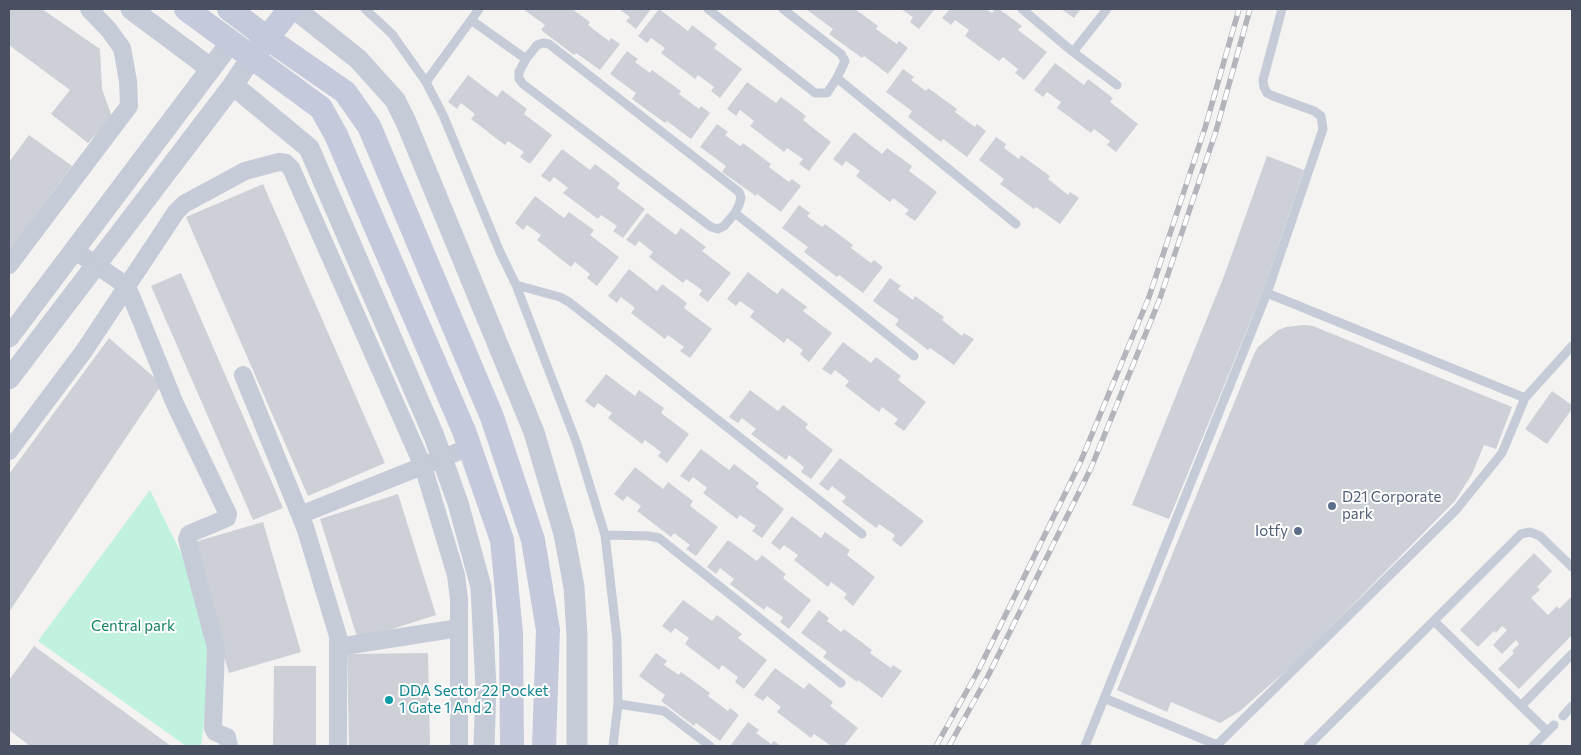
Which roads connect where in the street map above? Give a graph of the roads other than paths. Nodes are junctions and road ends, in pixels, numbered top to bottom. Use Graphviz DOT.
graph roads {
  1 [pos="88,9"];
  2 [pos="132,9"];
  3 [pos="186,9"];
  4 [pos="290,9"];
  5 [pos="295,9"];
  6 [pos="365,9"];
  7 [pos="479,9"];
  8 [pos="708,9"];
  9 [pos="783,9"];
  10 [pos="1022,9"];
  11 [pos="1106,9"];
  12 [pos="1282,9"];
  13 [pos="244,13"];
  14 [pos="471,20"];
  15 [pos="267,38"];
  16 [pos="231,42"];
  17 [pos="1073,52"];
  18 [pos="252,57"];
  19 [pos="526,59"];
  20 [pos="210,68"];
  21 [pos="837,78"];
  22 [pos="426,82"];
  23 [pos="233,85"];
  24 [pos="1117,85"];
  25 [pos="735,212"];
  26 [pos="1016,224"];
  27 [pos="74,250"];
  28 [pos="95,264"];
  29 [pos="9,265"];
  30 [pos="516,285"];
  31 [pos="128,286"];
  32 [pos="1267,293"];
  33 [pos="9,337"];
  34 [pos="1572,346"];
  35 [pos="914,356"];
  36 [pos="242,375"];
  37 [pos="9,379"];
  38 [pos="1525,398"];
  39 [pos="470,448"];
  40 [pos="9,451"];
  41 [pos="442,458"];
  42 [pos="423,466"];
  43 [pos="300,515"];
  44 [pos="862,534"];
  45 [pos="605,535"];
  46 [pos="1572,567"];
  47 [pos="1434,621"];
  48 [pos="459,628"];
  49 [pos="338,647"];
  50 [pos="1572,654"];
  51 [pos="841,683"];
  52 [pos="1104,698"];
  53 [pos="618,704"];
  54 [pos="1521,706"];
  55 [pos="1572,706"];
  56 [pos="1562,716"];
  57 [pos="229,746"];
  58 [pos="338,746"];
  59 [pos="459,746"];
  60 [pos="484,746"];
  61 [pos="512,746"];
  62 [pos="544,746"];
  63 [pos="577,746"];
  64 [pos="613,746"];
  65 [pos="710,746"];
  66 [pos="1085,746"];
  67 [pos="1217,746"];
  68 [pos="1308,746"];
  69 [pos="1533,746"];
  1 -- 29 [label="street"];
  2 -- 20 [label="street"];
  3 -- 16 [label="main road"];
  4 -- 15 [label="main road"];
  5 -- 63 [label="street"];
  6 -- 22 [label="lane"];
  7 -- 14 [label="lane"];
  8 -- 21 [label="lane"];
  9 -- 21 [label="lane"];
  10 -- 17 [label="lane"];
  11 -- 17 [label="lane"];
  12 -- 32 [label="lane"];
  13 -- 15 [label="main road"];
  13 -- 16 [label="main road"];
  14 -- 19 [label="lane"];
  14 -- 22 [label="lane"];
  15 -- 18 [label="main road"];
  15 -- 62 [label="main road"];
  16 -- 18 [label="main road"];
  16 -- 20 [label="street"];
  17 -- 24 [label="lane"];
  18 -- 23 [label="street"];
  18 -- 39 [label="main road"];
  19 -- 25 [label="lane"];
  19 -- 25 [label="lane"];
  20 -- 27 [label="street"];
  21 -- 26 [label="lane"];
  22 -- 30 [label="lane"];
  23 -- 28 [label="street"];
  23 -- 41 [label="street"];
  25 -- 35 [label="lane"];
  27 -- 28 [label="street"];
  27 -- 33 [label="street"];
  28 -- 31 [label="street"];
  28 -- 37 [label="street"];
  30 -- 44 [label="lane"];
  30 -- 45 [label="lane"];
  31 -- 40 [label="street"];
  31 -- 42 [label="street"];
  31 -- 57 [label="street"];
  32 -- 38 [label="lane"];
  32 -- 52 [label="lane"];
  34 -- 38 [label="lane"];
  36 -- 43 [label="street"];
  38 -- 67 [label="lane"];
  39 -- 41 [label="street"];
  39 -- 61 [label="main road"];
  41 -- 42 [label="street"];
  41 -- 60 [label="street"];
  42 -- 43 [label="street"];
  42 -- 48 [label="street"];
  43 -- 49 [label="street"];
  45 -- 51 [label="lane"];
  45 -- 53 [label="lane"];
  46 -- 47 [label="lane"];
  47 -- 54 [label="lane"];
  47 -- 68 [label="lane"];
  48 -- 49 [label="street"];
  48 -- 59 [label="street"];
  49 -- 58 [label="street"];
  50 -- 54 [label="lane"];
  52 -- 66 [label="lane"];
  52 -- 67 [label="lane"];
  53 -- 64 [label="lane"];
  53 -- 65 [label="lane"];
  54 -- 69 [label="lane"];
  55 -- 56 [label="lane"];
}
